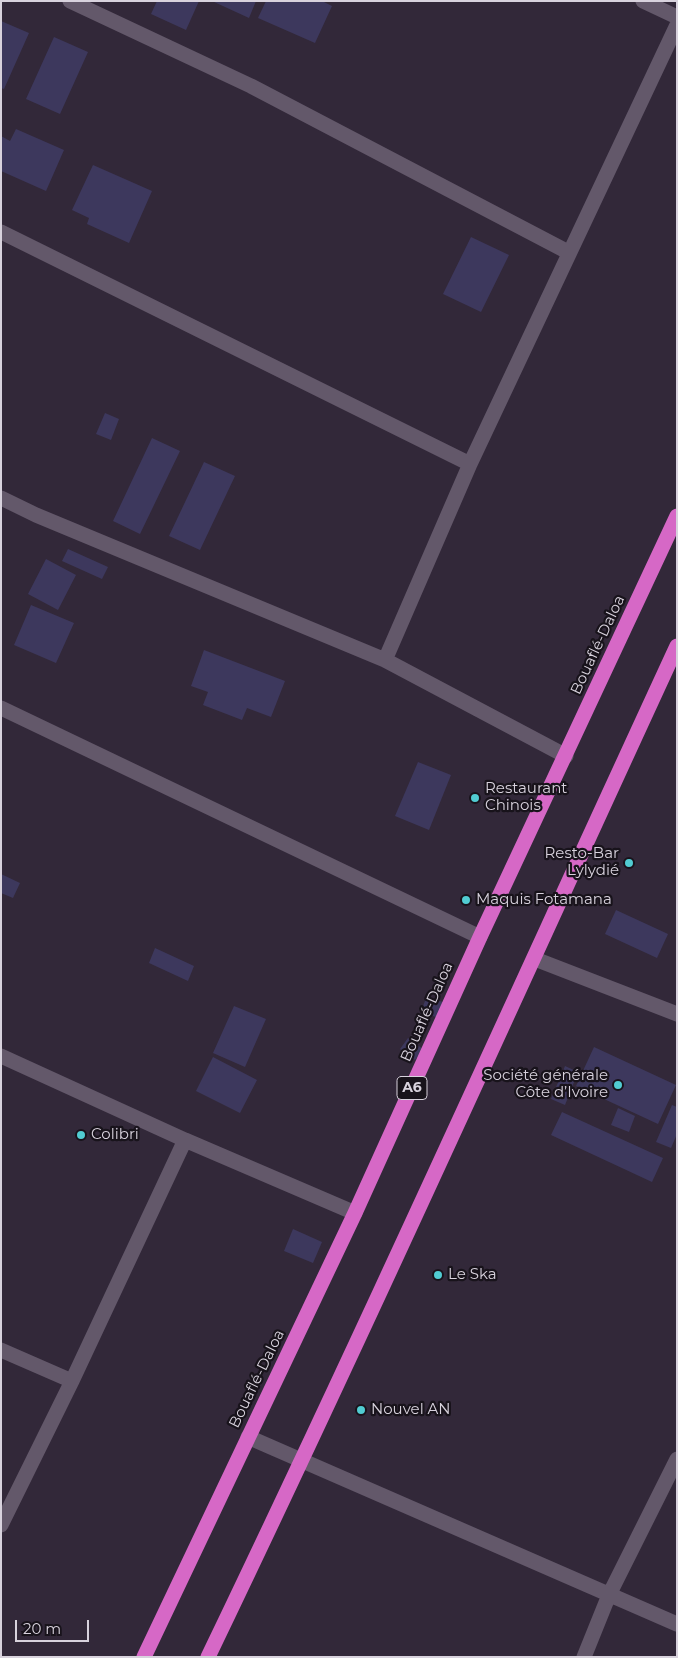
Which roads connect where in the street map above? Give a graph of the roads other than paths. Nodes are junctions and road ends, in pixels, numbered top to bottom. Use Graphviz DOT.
graph roads {
  1 [pos="70,1"];
  2 [pos="643,1"];
  3 [pos="677,18"];
  4 [pos="677,25"];
  5 [pos="1,232"];
  6 [pos="568,252"];
  7 [pos="470,464"];
  8 [pos="1,498"];
  9 [pos="677,516"];
  10 [pos="677,646"];
  11 [pos="385,660"];
  12 [pos="1,708"];
  13 [pos="566,756"];
  14 [pos="480,938"];
  15 [pos="535,959"];
  16 [pos="677,1014"];
  17 [pos="1,1056"];
  18 [pos="185,1140"];
  19 [pos="355,1213"];
  20 [pos="1,1350"];
  21 [pos="72,1381"];
  22 [pos="248,1437"];
  23 [pos="677,1459"];
  24 [pos="303,1460"];
  25 [pos="1,1525"];
  26 [pos="610,1595"];
  27 [pos="677,1624"];
  28 [pos="144,1657"];
  29 [pos="208,1657"];
  30 [pos="584,1657"];
  1 -- 6 [label="street"];
  2 -- 3 [label="street"];
  4 -- 6 [label="street"];
  5 -- 7 [label="street"];
  6 -- 7 [label="street"];
  7 -- 11 [label="street"];
  8 -- 11 [label="street"];
  9 -- 13 [label="highway, Bouaflé-Daloa / A6"];
  10 -- 15 [label="highway"];
  11 -- 13 [label="street"];
  12 -- 14 [label="street"];
  13 -- 14 [label="highway, Bouaflé-Daloa / A6"];
  14 -- 19 [label="highway, Bouaflé-Daloa / A6"];
  15 -- 16 [label="street"];
  15 -- 24 [label="highway"];
  17 -- 18 [label="street"];
  18 -- 19 [label="street"];
  18 -- 21 [label="street"];
  19 -- 22 [label="highway, Bouaflé-Daloa / A6"];
  20 -- 21 [label="street"];
  21 -- 25 [label="street"];
  22 -- 24 [label="street"];
  22 -- 28 [label="highway, Bouaflé-Daloa / A6"];
  23 -- 26 [label="street"];
  24 -- 26 [label="street"];
  24 -- 29 [label="highway"];
  26 -- 27 [label="street"];
  26 -- 30 [label="street"];
}
